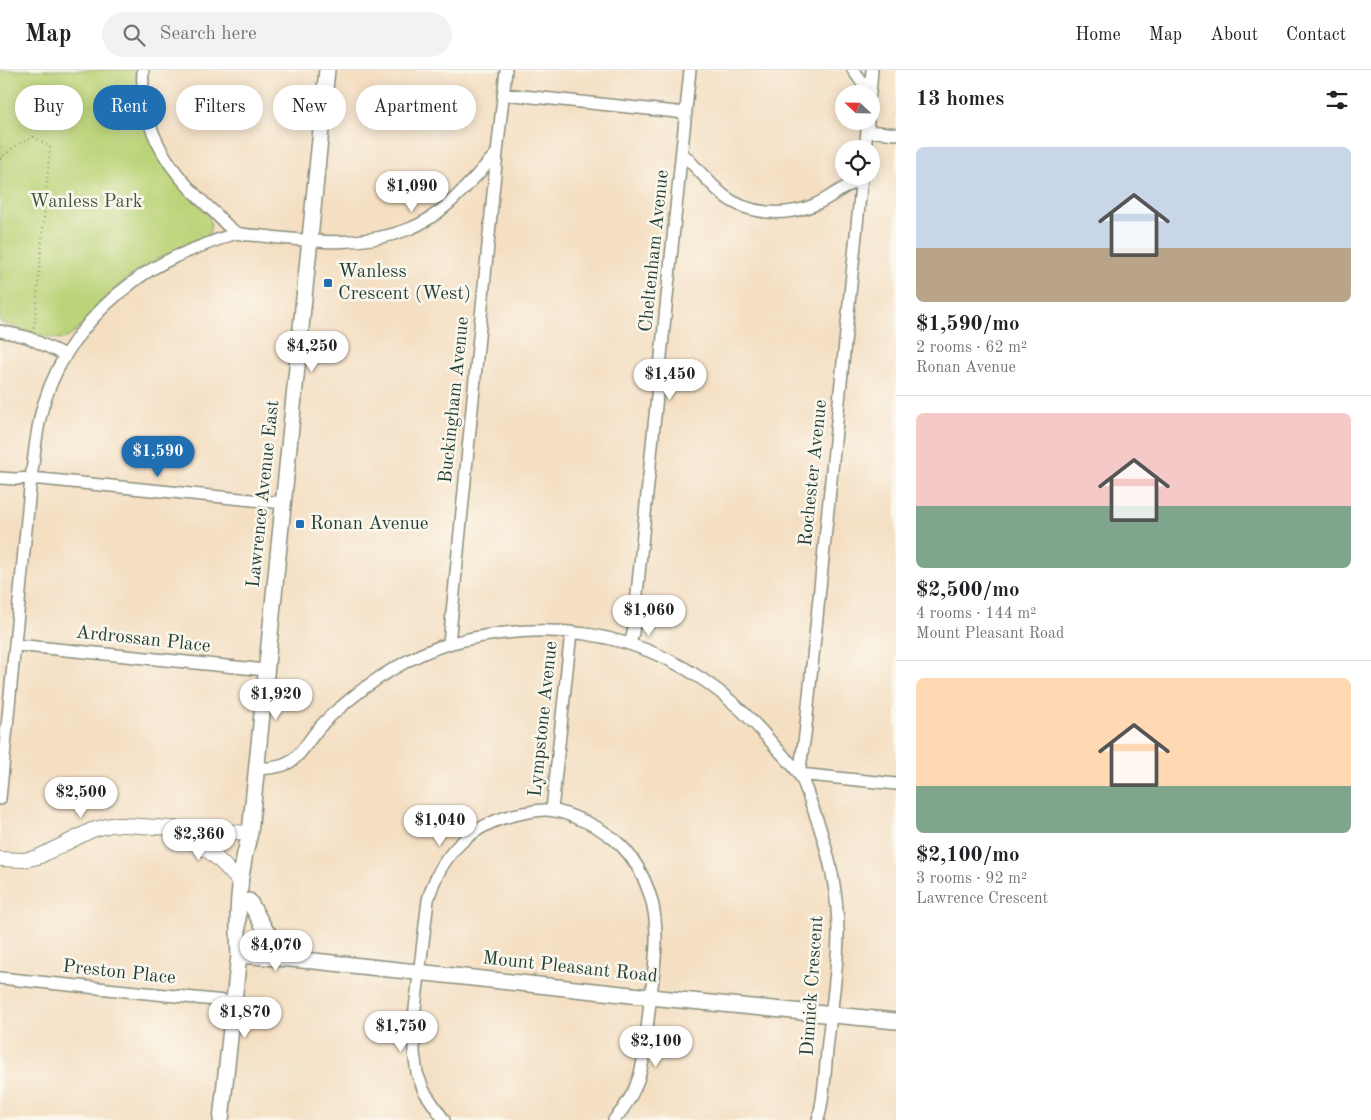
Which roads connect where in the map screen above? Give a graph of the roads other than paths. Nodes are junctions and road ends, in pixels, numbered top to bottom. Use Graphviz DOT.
graph roads {
  1 [pos="143,70"];
  2 [pos="327,70"];
  3 [pos="506,70"];
  4 [pos="853,70"];
  5 [pos="872,70"];
  6 [pos="691,71"];
  7 [pos="864,85"];
  8 [pos="871,85"];
  9 [pos="504,94"];
  10 [pos="686,113"];
  11 [pos="880,129"];
  12 [pos="896,134"];
  13 [pos="497,153"];
  14 [pos="682,153"];
  15 [pos="848,185"];
  16 [pos="861,185"];
  17 [pos="236,232"];
  18 [pos="310,240"];
  19 [pos="0,331"];
  20 [pos="65,355"];
  21 [pos="0,478"];
  22 [pos="31,478"];
  23 [pos="283,503"];
  24 [pos="571,632"];
  25 [pos="449,644"];
  26 [pos="630,644"];
  27 [pos="16,645"];
  28 [pos="266,670"];
  29 [pos="257,769"];
  30 [pos="799,774"];
  31 [pos="896,784"];
  32 [pos="0,798"];
  33 [pos="552,810"];
  34 [pos="165,828"];
  35 [pos="250,833"];
  36 [pos="0,859"];
  37 [pos="240,884"];
  38 [pos="249,901"];
  39 [pos="239,955"];
  40 [pos="314,961"];
  41 [pos="420,971"];
  42 [pos="0,978"];
  43 [pos="650,997"];
  44 [pos="234,1002"];
  45 [pos="830,1015"];
  46 [pos="896,1021"];
  47 [pos="221,1120"];
  48 [pos="444,1120"];
  49 [pos="614,1120"];
  50 [pos="818,1120"];
  1 -- 17 [label="street"];
  2 -- 18 [label="main road, Lawrence Avenue East"];
  3 -- 9 [label="street, Buckingham Avenue"];
  4 -- 7 [label="street"];
  5 -- 8 [label="street"];
  6 -- 10 [label="street, Cheltenham Avenue"];
  9 -- 10 [label="street"];
  9 -- 13 [label="street, Buckingham Avenue"];
  10 -- 14 [label="street, Cheltenham Avenue"];
  11 -- 12 [label="street"];
  13 -- 18 [label="street"];
  13 -- 25 [label="street, Buckingham Avenue"];
  14 -- 15 [label="street"];
  14 -- 26 [label="street, Cheltenham Avenue"];
  16 -- 30 [label="street, Rochester Avenue"];
  17 -- 18 [label="street"];
  17 -- 20 [label="street"];
  18 -- 23 [label="main road, Lawrence Avenue East"];
  19 -- 20 [label="street"];
  20 -- 22 [label="street"];
  21 -- 22 [label="street"];
  22 -- 23 [label="street"];
  22 -- 27 [label="street"];
  23 -- 28 [label="main road, Lawrence Avenue East"];
  24 -- 25 [label="street, Dinnick Crescent"];
  24 -- 26 [label="street, Dinnick Crescent"];
  24 -- 33 [label="street, Lympstone Avenue"];
  25 -- 29 [label="street, Dinnick Crescent"];
  26 -- 30 [label="street, Dinnick Crescent"];
  27 -- 28 [label="street, Ardrossan Place"];
  27 -- 32 [label="street"];
  28 -- 29 [label="main road, Lawrence Avenue East"];
  29 -- 35 [label="main road, Lawrence Avenue East"];
  30 -- 31 [label="street"];
  30 -- 45 [label="street, Dinnick Crescent"];
  33 -- 41 [label="street"];
  33 -- 43 [label="street"];
  34 -- 35 [label="street"];
  34 -- 36 [label="street"];
  34 -- 37 [label="street"];
  35 -- 37 [label="main road, Lawrence Avenue East"];
  35 -- 38 [label="main road, Lawrence Avenue East"];
  37 -- 39 [label="main road, Lawrence Avenue East"];
  38 -- 39 [label="main road, Lawrence Avenue East"];
  38 -- 40 [label="main road"];
  39 -- 40 [label="main road, Mount Pleasant Road"];
  39 -- 44 [label="main road, Lawrence Avenue East"];
  40 -- 41 [label="main road, Mount Pleasant Road"];
  41 -- 43 [label="main road, Mount Pleasant Road"];
  41 -- 48 [label="street"];
  42 -- 44 [label="street, Preston Place"];
  43 -- 45 [label="main road, Mount Pleasant Road"];
  43 -- 49 [label="street"];
  44 -- 47 [label="main road, Lawrence Avenue East"];
  45 -- 46 [label="main road, Mount Pleasant Road"];
  45 -- 50 [label="street, Dinnick Crescent"];
}
